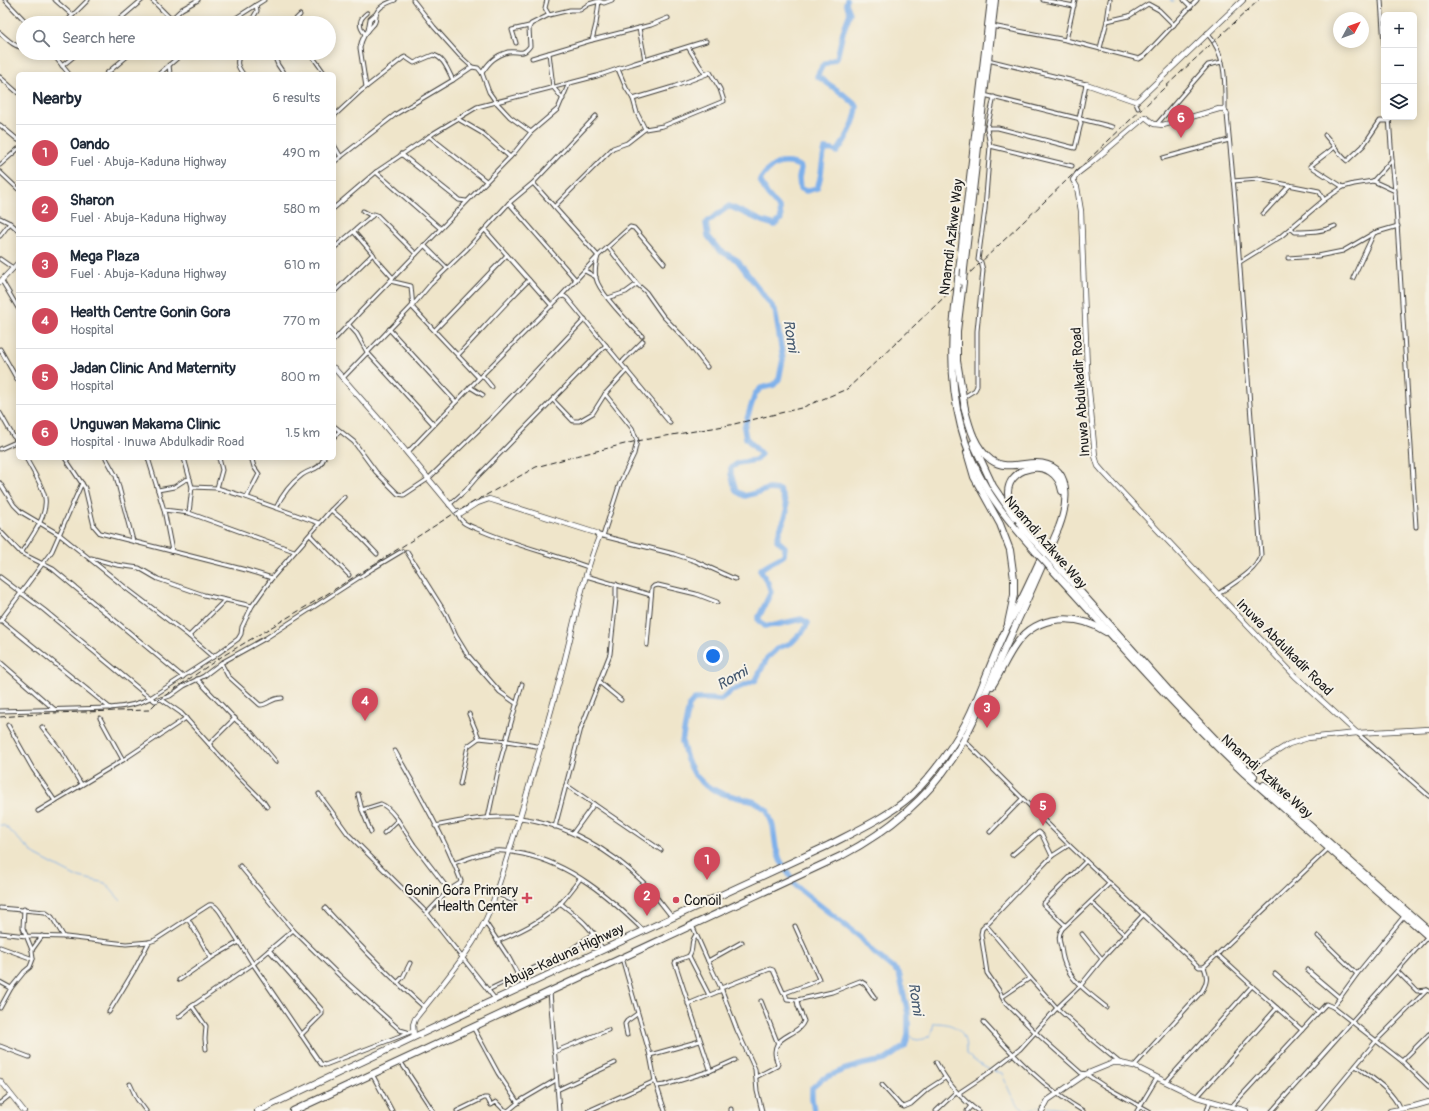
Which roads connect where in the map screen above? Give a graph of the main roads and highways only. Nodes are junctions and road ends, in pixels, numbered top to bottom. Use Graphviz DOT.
graph roads {
  1 [pos="991,0"];
  2 [pos="995,0"];
  3 [pos="983,86"];
  4 [pos="961,280"];
  5 [pos="964,406"];
  6 [pos="959,419"];
  7 [pos="1025,530"];
  8 [pos="1038,549"];
  9 [pos="1050,562"];
  10 [pos="1008,625"];
  11 [pos="1115,638"];
  12 [pos="982,700"];
  13 [pos="1246,772"];
  14 [pos="1429,931"];
  15 [pos="1429,936"];
  16 [pos="258,1111"];
  17 [pos="293,1111"];
  1 -- 3 [label="highway, Nnamdi Azikwe Way"];
  2 -- 3 [label="highway, Nnamdi Azikwe Way"];
  3 -- 4 [label="highway, Nnamdi Azikwe Way"];
  3 -- 4 [label="highway, Nnamdi Azikwe Way, bridge"];
  4 -- 5 [label="highway, Nnamdi Azikwe Way"];
  4 -- 6 [label="highway, Nnamdi Azikwe Way, bridge"];
  5 -- 7 [label="highway, Nnamdi Azikwe Way"];
  5 -- 12 [label="highway"];
  6 -- 8 [label="highway, Nnamdi Azikwe Way"];
  6 -- 10 [label="highway"];
  7 -- 8 [label="highway, Nnamdi Azikwe Way"];
  7 -- 10 [label="highway"];
  8 -- 9 [label="highway, Nnamdi Azikwe Way, bridge"];
  9 -- 11 [label="highway, Nnamdi Azikwe Way"];
  9 -- 13 [label="highway, Nnamdi Azikwe Way"];
  10 -- 16 [label="highway, Abuja-Kaduna Highway"];
  11 -- 12 [label="highway"];
  11 -- 13 [label="highway, Nnamdi Azikwe Way"];
  12 -- 17 [label="highway, Abuja-Kaduna Highway"];
  13 -- 14 [label="highway, Nnamdi Azikwe Way"];
  13 -- 15 [label="highway, Nnamdi Azikwe Way"];
}
